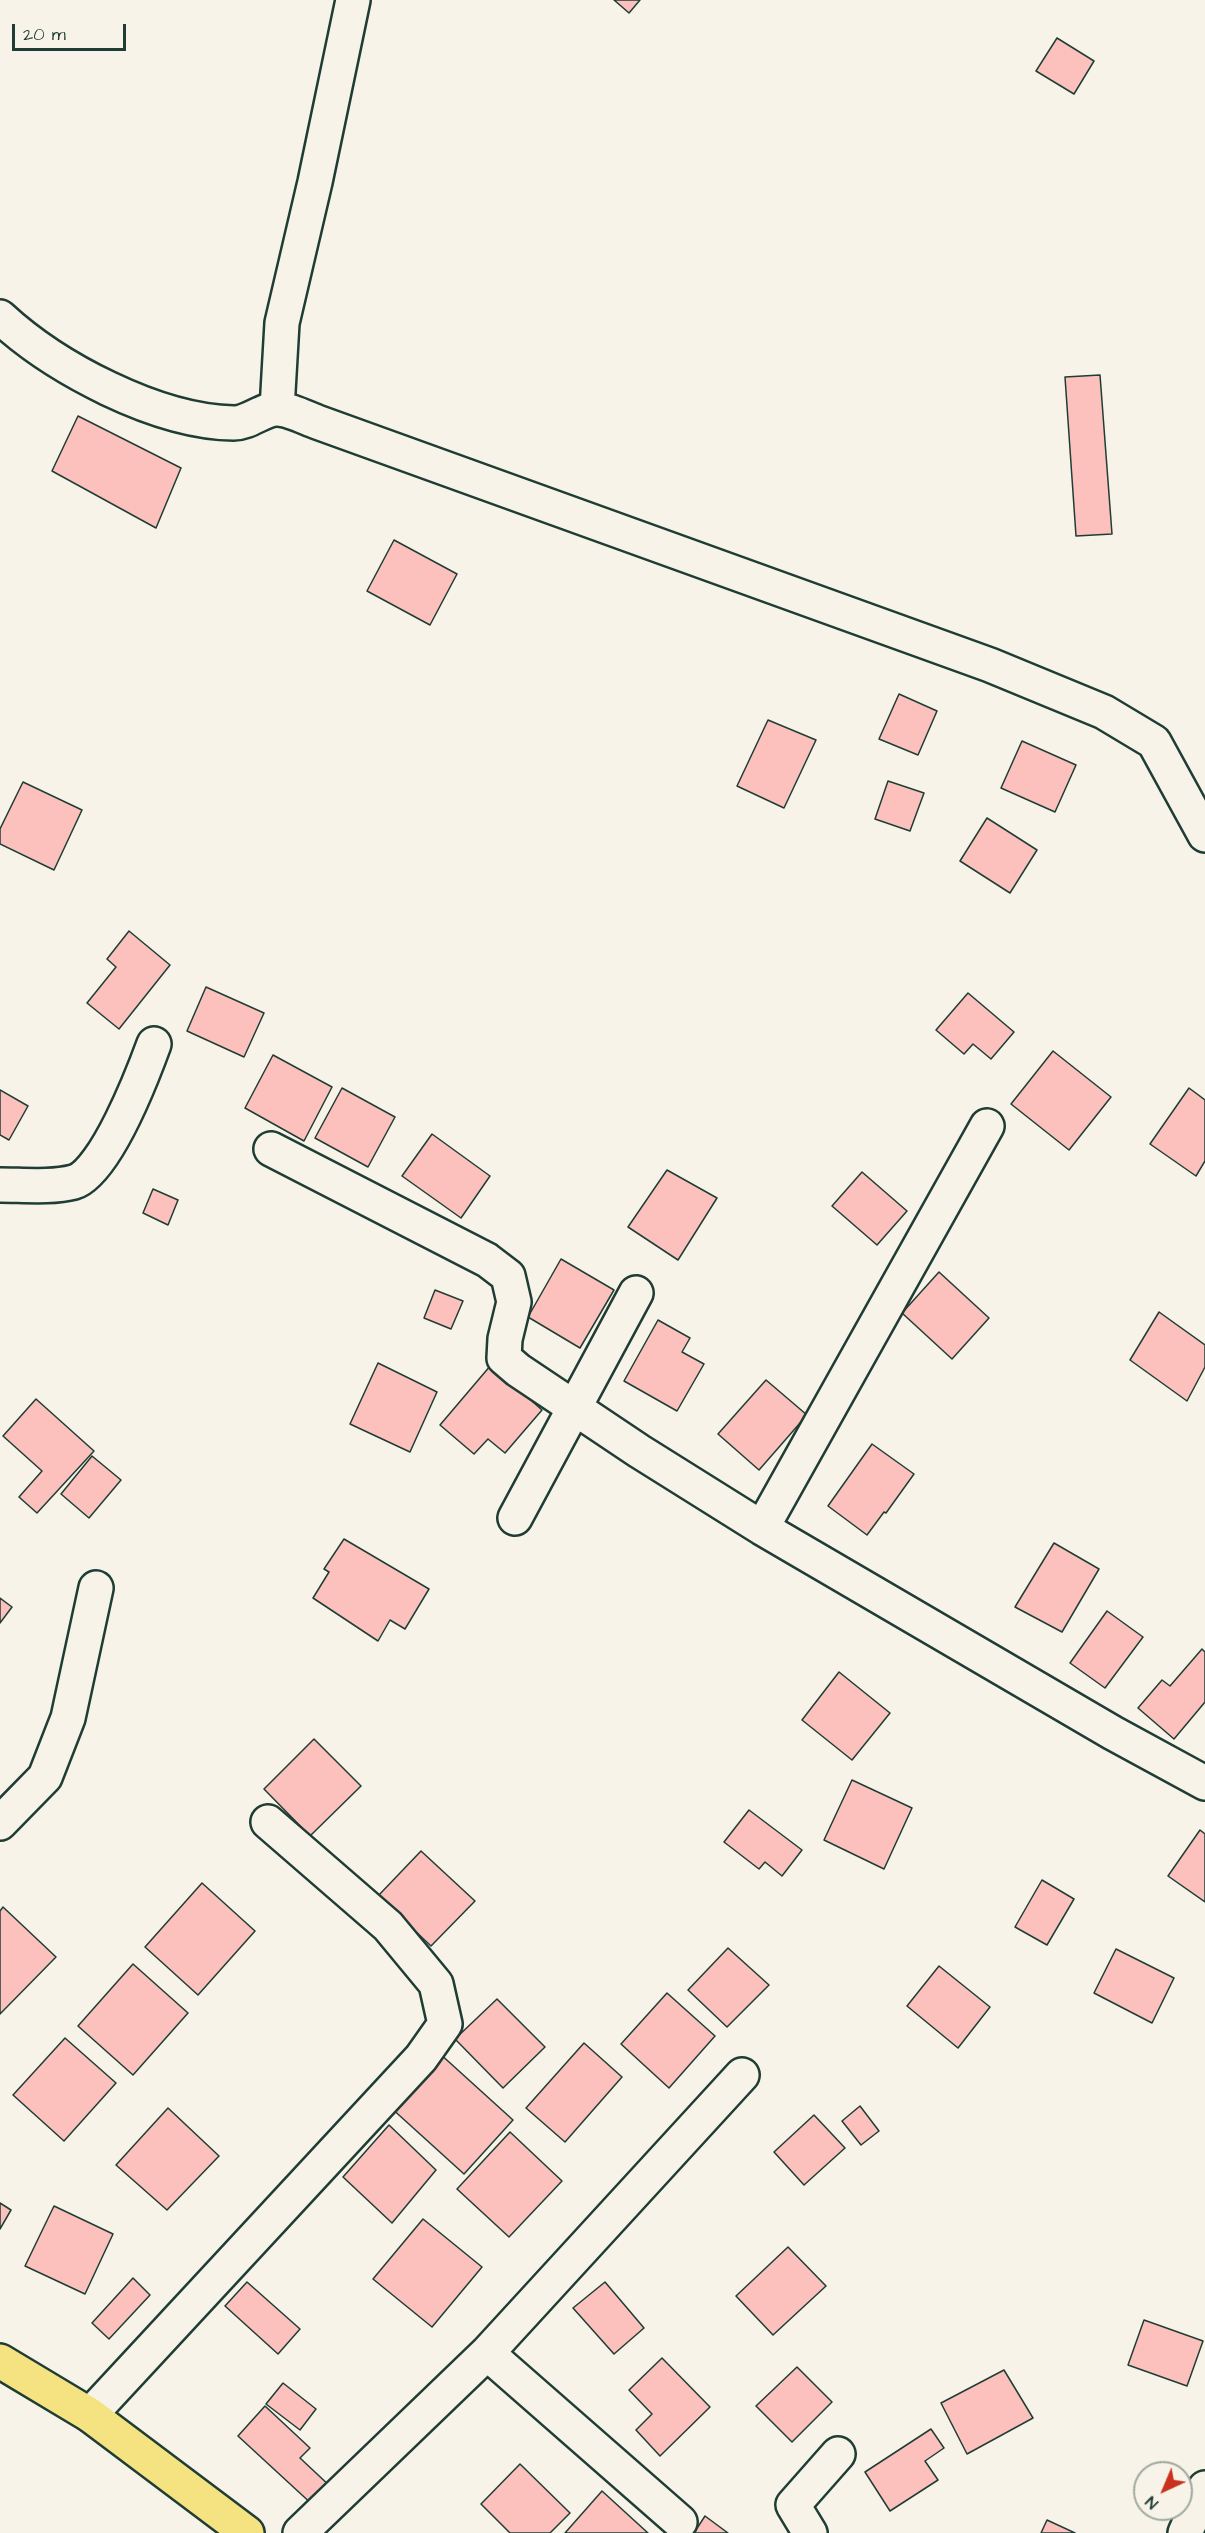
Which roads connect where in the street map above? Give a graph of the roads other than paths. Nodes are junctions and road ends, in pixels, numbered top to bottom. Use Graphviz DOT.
graph roads {
  1 [pos="353,0"];
  2 [pos="0,317"];
  3 [pos="277,409"];
  4 [pos="1205,836"];
  5 [pos="154,1044"];
  6 [pos="987,1126"];
  7 [pos="271,1149"];
  8 [pos="0,1185"];
  9 [pos="636,1293"];
  10 [pos="574,1407"];
  11 [pos="516,1518"];
  12 [pos="762,1527"];
  13 [pos="96,1588"];
  14 [pos="1205,1783"];
  15 [pos="268,1822"];
  16 [pos="0,1823"];
  17 [pos="742,2075"];
  18 [pos="487,2353"];
  19 [pos="0,2361"];
  20 [pos="90,2415"];
  21 [pos="838,2454"];
  22 [pos="1205,2488"];
  23 [pos="680,2522"];
  24 [pos="247,2533"];
  25 [pos="300,2533"];
  26 [pos="810,2533"];
  27 [pos="1185,2533"];
  1 -- 3 [label="street"];
  2 -- 3 [label="street"];
  3 -- 4 [label="street"];
  5 -- 8 [label="street"];
  6 -- 12 [label="street"];
  7 -- 10 [label="street"];
  9 -- 10 [label="street"];
  10 -- 11 [label="street"];
  10 -- 12 [label="street"];
  12 -- 14 [label="street"];
  13 -- 16 [label="street"];
  15 -- 20 [label="street"];
  17 -- 18 [label="street"];
  18 -- 23 [label="street"];
  18 -- 25 [label="street"];
  19 -- 20 [label="main road"];
  20 -- 24 [label="main road"];
  21 -- 26 [label="street"];
  22 -- 27 [label="street"];
}
